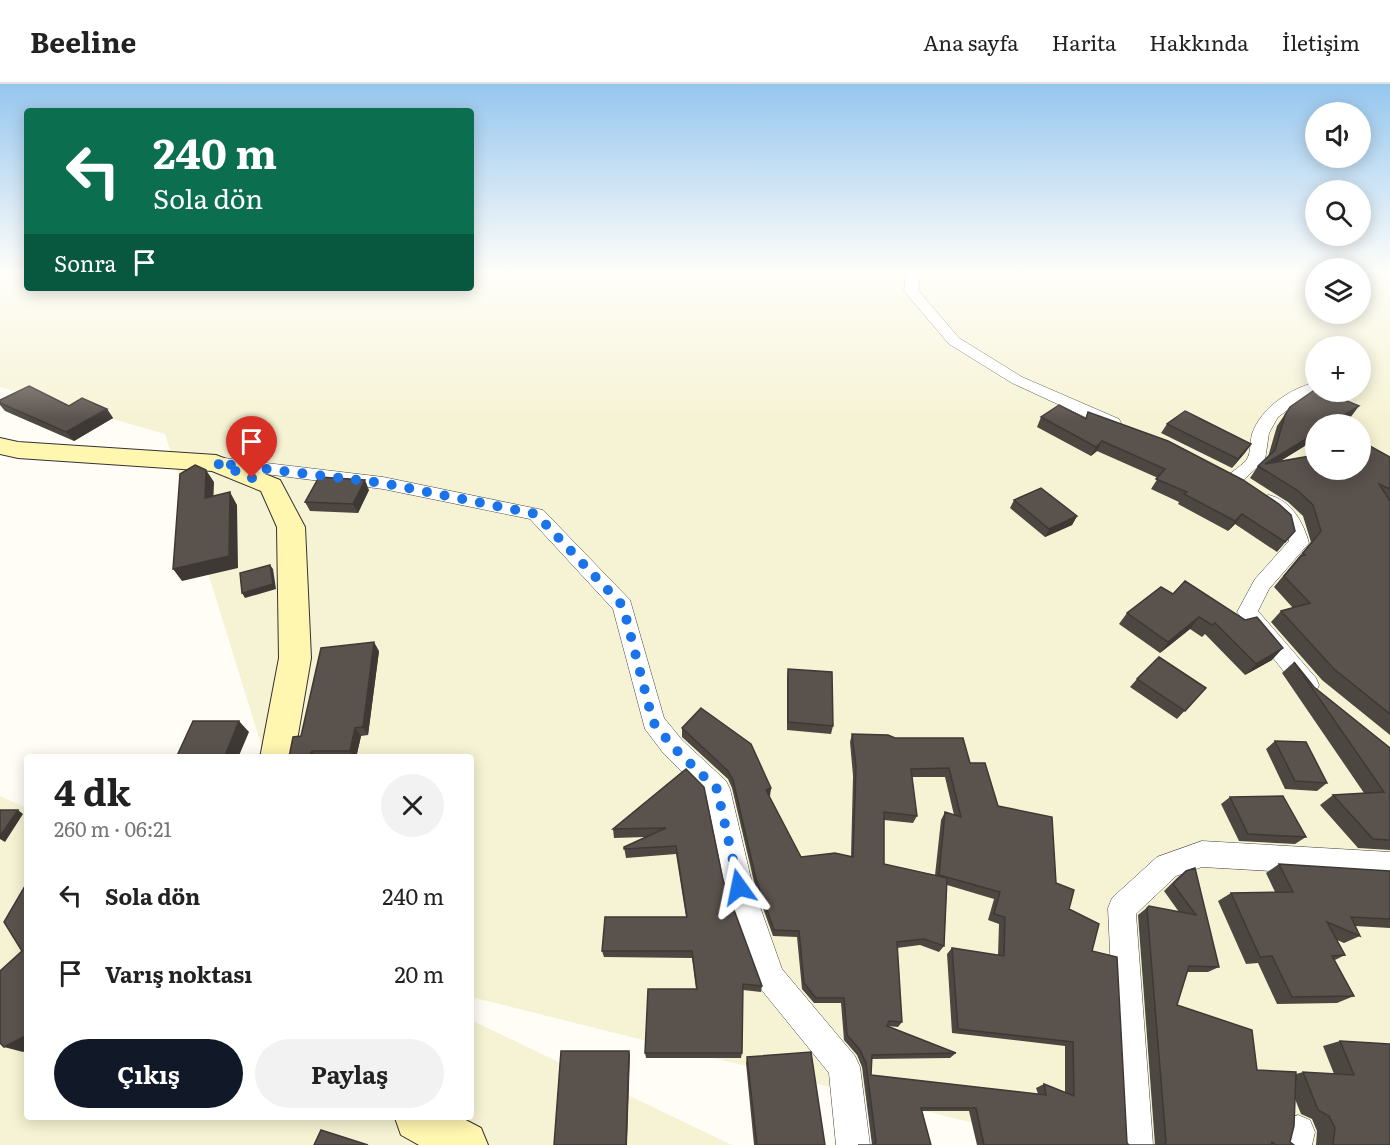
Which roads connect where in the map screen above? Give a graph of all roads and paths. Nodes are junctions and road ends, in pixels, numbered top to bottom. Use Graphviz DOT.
graph roads {
  1 [pos="937,322"];
  2 [pos="1305,392"];
  3 [pos="1130,429"];
  4 [pos="0,446"];
  5 [pos="216,463"];
  6 [pos="1213,469"];
  7 [pos="1233,480"];
  8 [pos="1320,696"];
  9 [pos="278,754"];
  10 [pos="1390,866"];
  11 [pos="421,1120"];
  12 [pos="464,1145"];
  13 [pos="853,1145"];
  14 [pos="1136,1145"];
  1 -- 3 [label="street"];
  2 -- 7 [label="street"];
  4 -- 5 [label="main road"];
  5 -- 9 [label="main road"];
  5 -- 13 [label="street"];
  6 -- 7 [label="street"];
  7 -- 8 [label="street"];
  10 -- 14 [label="street"];
  11 -- 12 [label="main road"];
}
